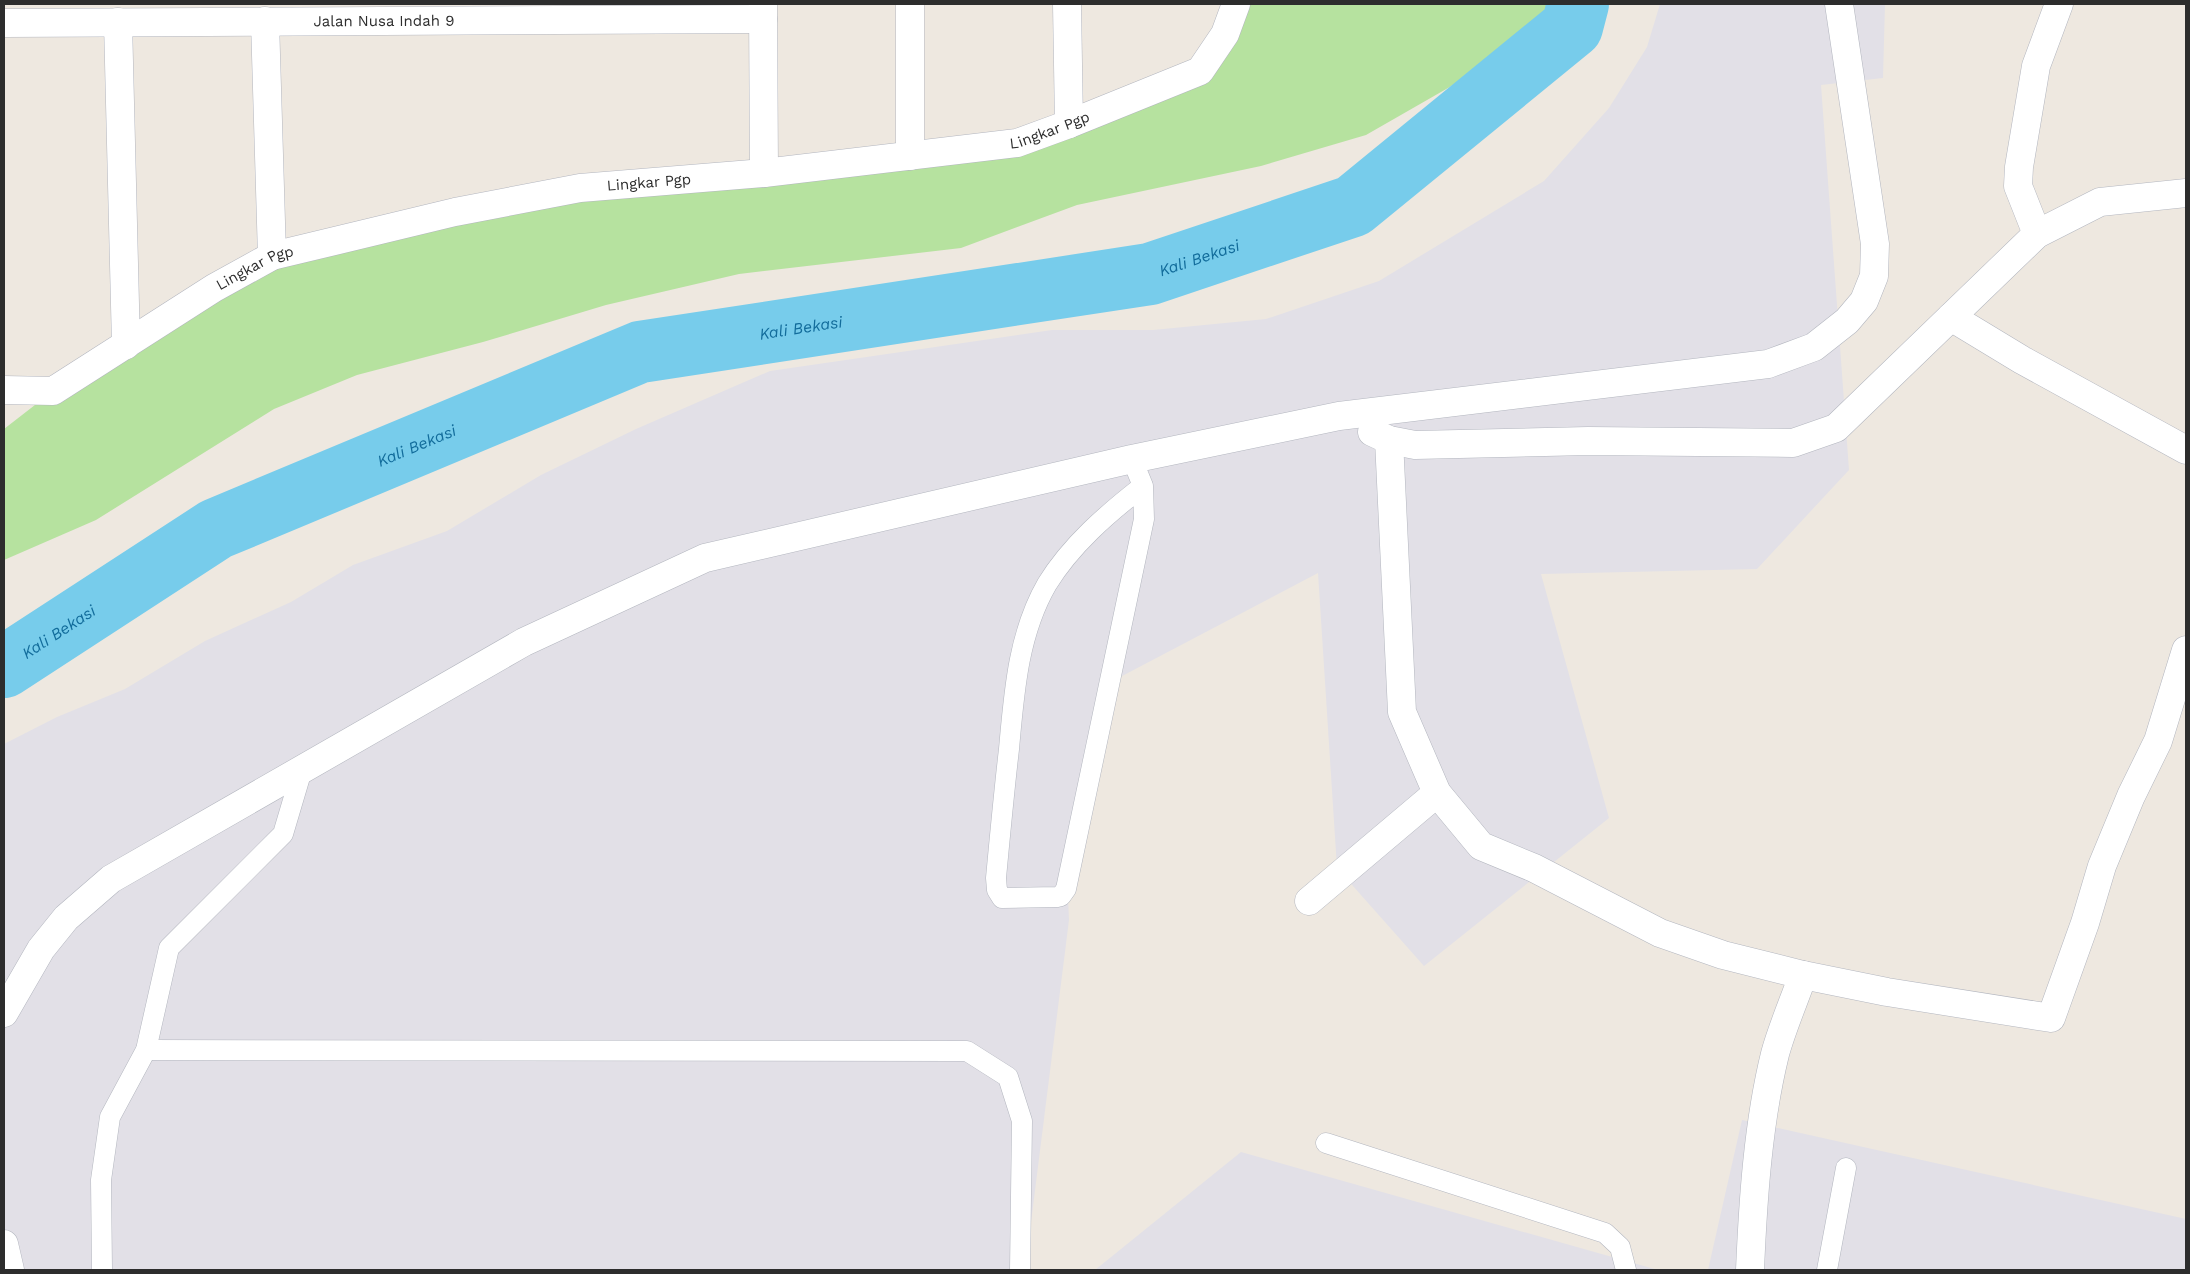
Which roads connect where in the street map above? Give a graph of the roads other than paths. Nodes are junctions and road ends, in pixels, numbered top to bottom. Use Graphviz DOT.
graph roads {
  1 [pos="910,4"];
  2 [pos="1067,4"];
  3 [pos="1236,4"];
  4 [pos="1839,4"];
  5 [pos="2059,4"];
  6 [pos="763,11"];
  7 [pos="460,12"];
  8 [pos="265,21"];
  9 [pos="118,22"];
  10 [pos="4,23"];
  11 [pos="1069,124"];
  12 [pos="910,156"];
  13 [pos="764,173"];
  14 [pos="2186,193"];
  15 [pos="2037,234"];
  16 [pos="272,256"];
  17 [pos="1951,317"];
  18 [pos="126,346"];
  19 [pos="4,390"];
  20 [pos="1339,416"];
  21 [pos="1389,440"];
  22 [pos="2186,450"];
  23 [pos="1132,459"];
  24 [pos="1143,486"];
  25 [pos="2186,650"];
  26 [pos="302,770"];
  27 [pos="1437,793"];
  28 [pos="1309,902"];
  29 [pos="1803,975"];
  30 [pos="4,1013"];
  31 [pos="146,1050"];
  32 [pos="1326,1144"];
  33 [pos="1846,1168"];
  34 [pos="4,1244"];
  35 [pos="10,1270"];
  36 [pos="102,1270"];
  37 [pos="1020,1270"];
  38 [pos="1626,1270"];
  39 [pos="1750,1270"];
  40 [pos="1827,1270"];
  1 -- 12 [label="street"];
  2 -- 11 [label="street"];
  3 -- 11 [label="street, Lingkar Pgp"];
  4 -- 20 [label="street"];
  5 -- 15 [label="street"];
  6 -- 7 [label="street, Jalan Nusa Indah 9"];
  6 -- 13 [label="street"];
  7 -- 8 [label="street, Jalan Nusa Indah 9"];
  8 -- 9 [label="street, Jalan Nusa Indah 9"];
  8 -- 16 [label="street"];
  9 -- 10 [label="street, Jalan Nusa Indah 9"];
  9 -- 18 [label="street"];
  11 -- 12 [label="street, Lingkar Pgp"];
  12 -- 13 [label="street, Lingkar Pgp"];
  13 -- 16 [label="street, Lingkar Pgp"];
  14 -- 15 [label="street"];
  15 -- 17 [label="street"];
  16 -- 18 [label="street, Lingkar Pgp"];
  17 -- 21 [label="street"];
  17 -- 22 [label="street"];
  18 -- 19 [label="street, Lingkar Pgp"];
  20 -- 21 [label="street"];
  20 -- 23 [label="street"];
  21 -- 27 [label="street"];
  23 -- 24 [label="lane"];
  23 -- 26 [label="street"];
  24 -- 24 [label="lane"];
  25 -- 29 [label="street"];
  26 -- 30 [label="street"];
  26 -- 31 [label="lane"];
  27 -- 28 [label="street"];
  27 -- 29 [label="street"];
  29 -- 39 [label="street"];
  31 -- 36 [label="lane"];
  31 -- 37 [label="lane"];
  32 -- 38 [label="lane"];
  33 -- 40 [label="lane"];
  34 -- 35 [label="street"];
}
